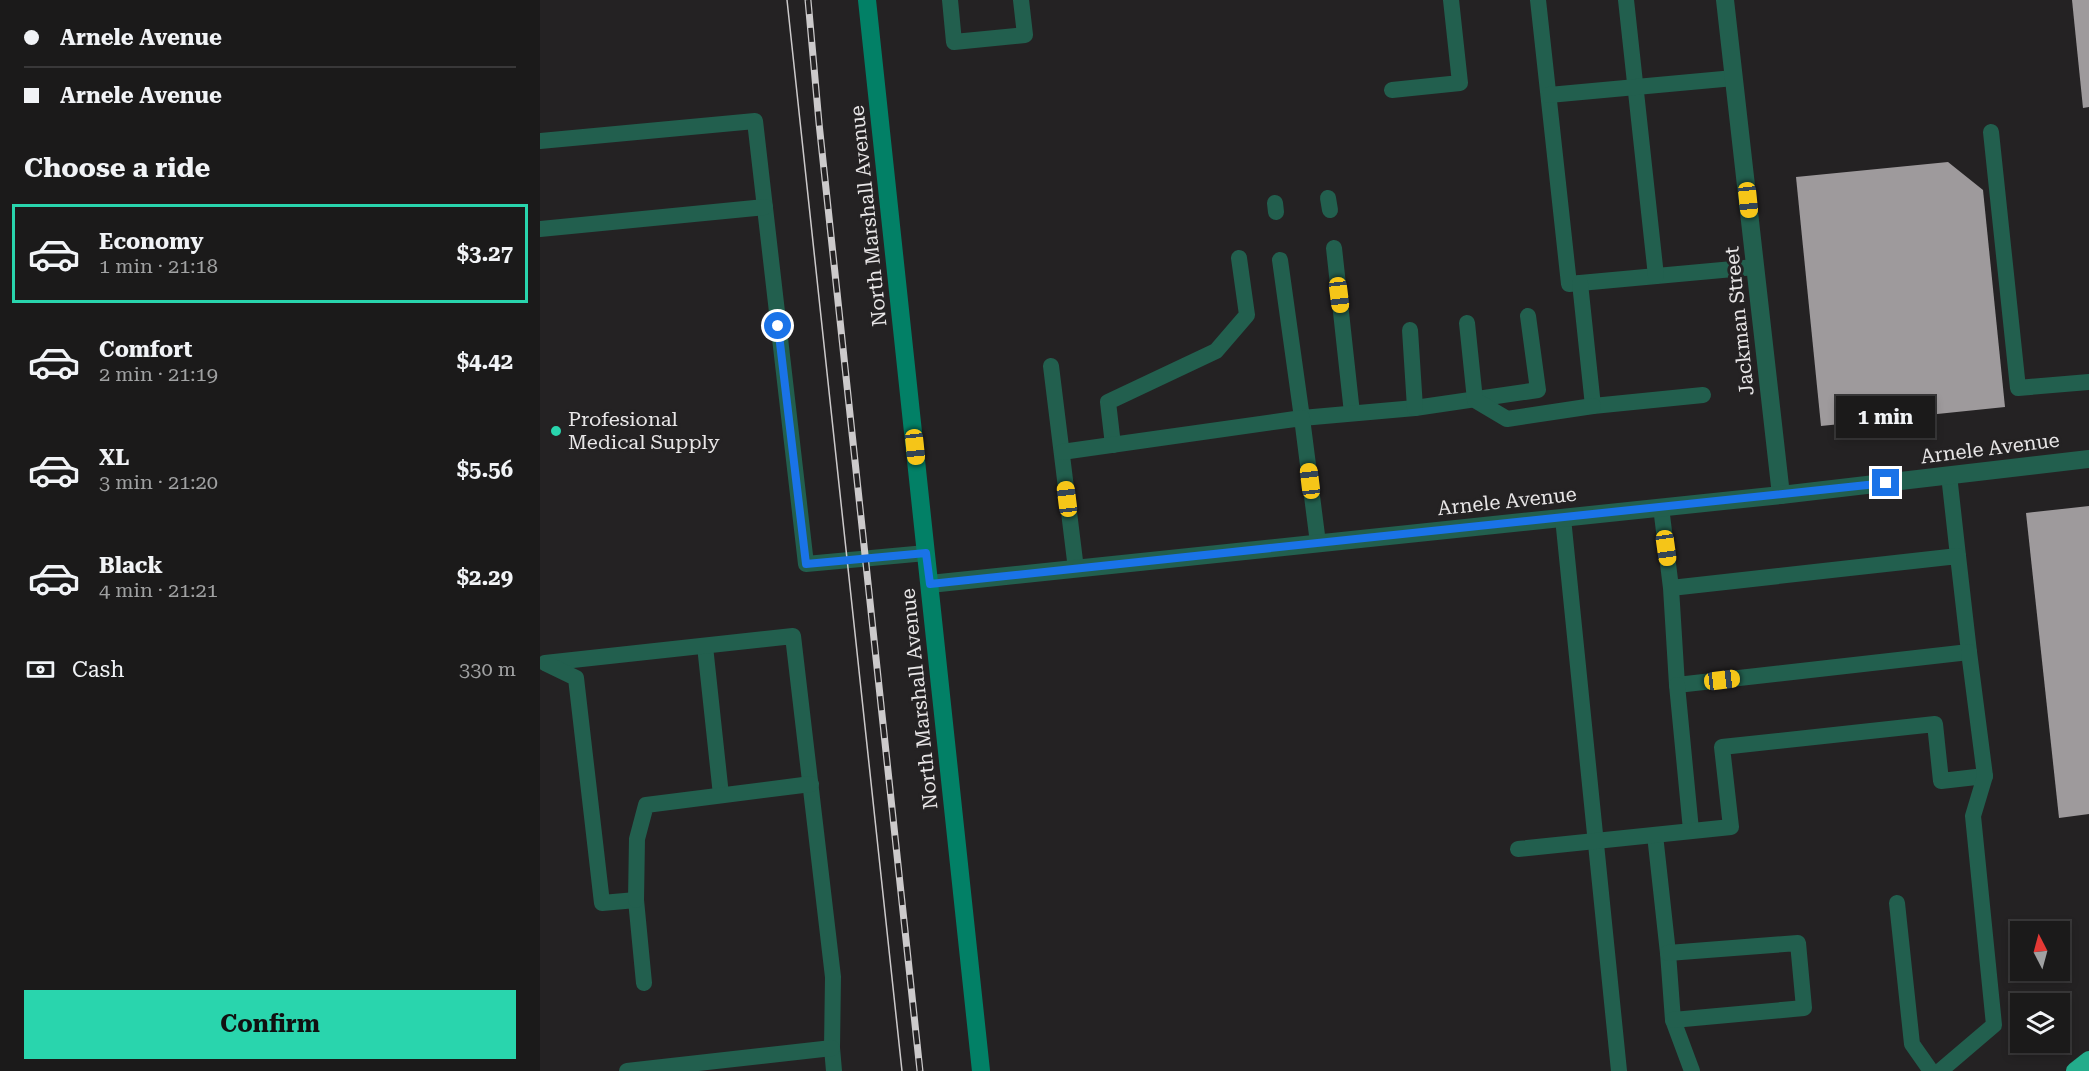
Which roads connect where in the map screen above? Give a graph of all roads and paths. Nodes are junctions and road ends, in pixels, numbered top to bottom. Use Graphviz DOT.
graph roads {
  1 [pos="867,0"];
  2 [pos="950,0"];
  3 [pos="1021,0"];
  4 [pos="1451,0"];
  5 [pos="1538,0"];
  6 [pos="1626,0"];
  7 [pos="1725,0"];
  8 [pos="1734,78"];
  9 [pos="1636,87"];
  10 [pos="1392,90"];
  11 [pos="1549,95"];
  12 [pos="1991,132"];
  13 [pos="540,141"];
  14 [pos="765,207"];
  15 [pos="540,230"];
  16 [pos="1334,248"];
  17 [pos="1239,258"];
  18 [pos="1280,260"];
  19 [pos="1755,267"];
  20 [pos="1656,276"];
  21 [pos="1580,283"];
  22 [pos="1528,316"];
  23 [pos="1467,323"];
  24 [pos="1410,330"];
  25 [pos="1051,366"];
  26 [pos="2089,382"];
  27 [pos="1703,395"];
  28 [pos="1474,400"];
  29 [pos="1593,406"];
  30 [pos="1415,408"];
  31 [pos="1352,413"];
  32 [pos="1302,418"];
  33 [pos="1113,445"];
  34 [pos="1062,452"];
  35 [pos="2089,459"];
  36 [pos="1949,475"];
  37 [pos="1781,495"];
  38 [pos="1661,507"];
  39 [pos="1563,518"];
  40 [pos="1318,543"];
  41 [pos="926,553"];
  42 [pos="1958,556"];
  43 [pos="1076,569"];
  44 [pos="930,584"];
  45 [pos="1671,588"];
  46 [pos="705,646"];
  47 [pos="1968,652"];
  48 [pos="543,663"];
  49 [pos="1677,685"];
  50 [pos="1985,776"];
  51 [pos="811,784"];
  52 [pos="722,795"];
  53 [pos="1691,830"];
  54 [pos="1655,835"];
  55 [pos="1596,842"];
  56 [pos="1518,849"];
  57 [pos="636,900"];
  58 [pos="1897,903"];
  59 [pos="1668,953"];
  60 [pos="644,983"];
  61 [pos="1673,1020"];
  62 [pos="832,1048"];
  63 [pos="2089,1060"];
  64 [pos="627,1071"];
  65 [pos="834,1071"];
  66 [pos="981,1071"];
  67 [pos="1619,1071"];
  68 [pos="1692,1071"];
  69 [pos="1931,1071"];
  70 [pos="1940,1071"];
  71 [pos="2075,1071"];
  1 -- 41 [label="main road, North Marshall Avenue"];
  2 -- 3 [label="lane"];
  4 -- 10 [label="lane"];
  5 -- 11 [label="lane"];
  6 -- 9 [label="lane"];
  7 -- 8 [label="street, Jackman Street"];
  8 -- 9 [label="lane"];
  8 -- 19 [label="street, Jackman Street"];
  9 -- 11 [label="lane"];
  9 -- 20 [label="lane"];
  11 -- 21 [label="lane"];
  12 -- 26 [label="lane"];
  13 -- 14 [label="lane"];
  14 -- 15 [label="lane"];
  14 -- 41 [label="lane"];
  16 -- 31 [label="lane"];
  17 -- 33 [label="lane"];
  18 -- 32 [label="lane"];
  19 -- 20 [label="lane"];
  19 -- 37 [label="street, Jackman Street"];
  20 -- 21 [label="lane"];
  21 -- 29 [label="lane"];
  22 -- 28 [label="lane"];
  23 -- 28 [label="lane"];
  24 -- 30 [label="lane"];
  25 -- 34 [label="lane"];
  27 -- 29 [label="lane"];
  28 -- 29 [label="lane"];
  28 -- 30 [label="lane"];
  30 -- 31 [label="lane"];
  31 -- 32 [label="lane"];
  32 -- 33 [label="lane"];
  32 -- 40 [label="lane"];
  33 -- 34 [label="lane"];
  34 -- 43 [label="lane"];
  35 -- 36 [label="street, Arnele Avenue"];
  36 -- 37 [label="street, Arnele Avenue"];
  36 -- 42 [label="lane"];
  37 -- 38 [label="street, Arnele Avenue"];
  38 -- 39 [label="street, Arnele Avenue"];
  38 -- 45 [label="lane"];
  39 -- 40 [label="street, Arnele Avenue"];
  39 -- 55 [label="lane"];
  40 -- 43 [label="street, Arnele Avenue"];
  41 -- 44 [label="main road, North Marshall Avenue"];
  42 -- 45 [label="lane"];
  42 -- 47 [label="lane"];
  43 -- 44 [label="street, Arnele Avenue"];
  44 -- 66 [label="main road, North Marshall Avenue"];
  45 -- 49 [label="lane"];
  46 -- 48 [label="lane"];
  46 -- 51 [label="lane"];
  46 -- 52 [label="lane"];
  47 -- 49 [label="lane"];
  47 -- 50 [label="lane"];
  48 -- 57 [label="lane"];
  49 -- 53 [label="lane"];
  50 -- 53 [label="lane"];
  50 -- 70 [label="lane"];
  51 -- 52 [label="lane"];
  51 -- 62 [label="lane"];
  52 -- 57 [label="lane"];
  53 -- 54 [label="lane"];
  54 -- 55 [label="lane"];
  54 -- 59 [label="lane"];
  55 -- 56 [label="lane"];
  55 -- 67 [label="lane"];
  57 -- 60 [label="lane"];
  58 -- 69 [label="lane"];
  59 -- 61 [label="lane"];
  59 -- 61 [label="lane"];
  61 -- 68 [label="lane"];
  62 -- 64 [label="lane"];
  62 -- 65 [label="lane"];
  63 -- 71 [label="highway"];
}
